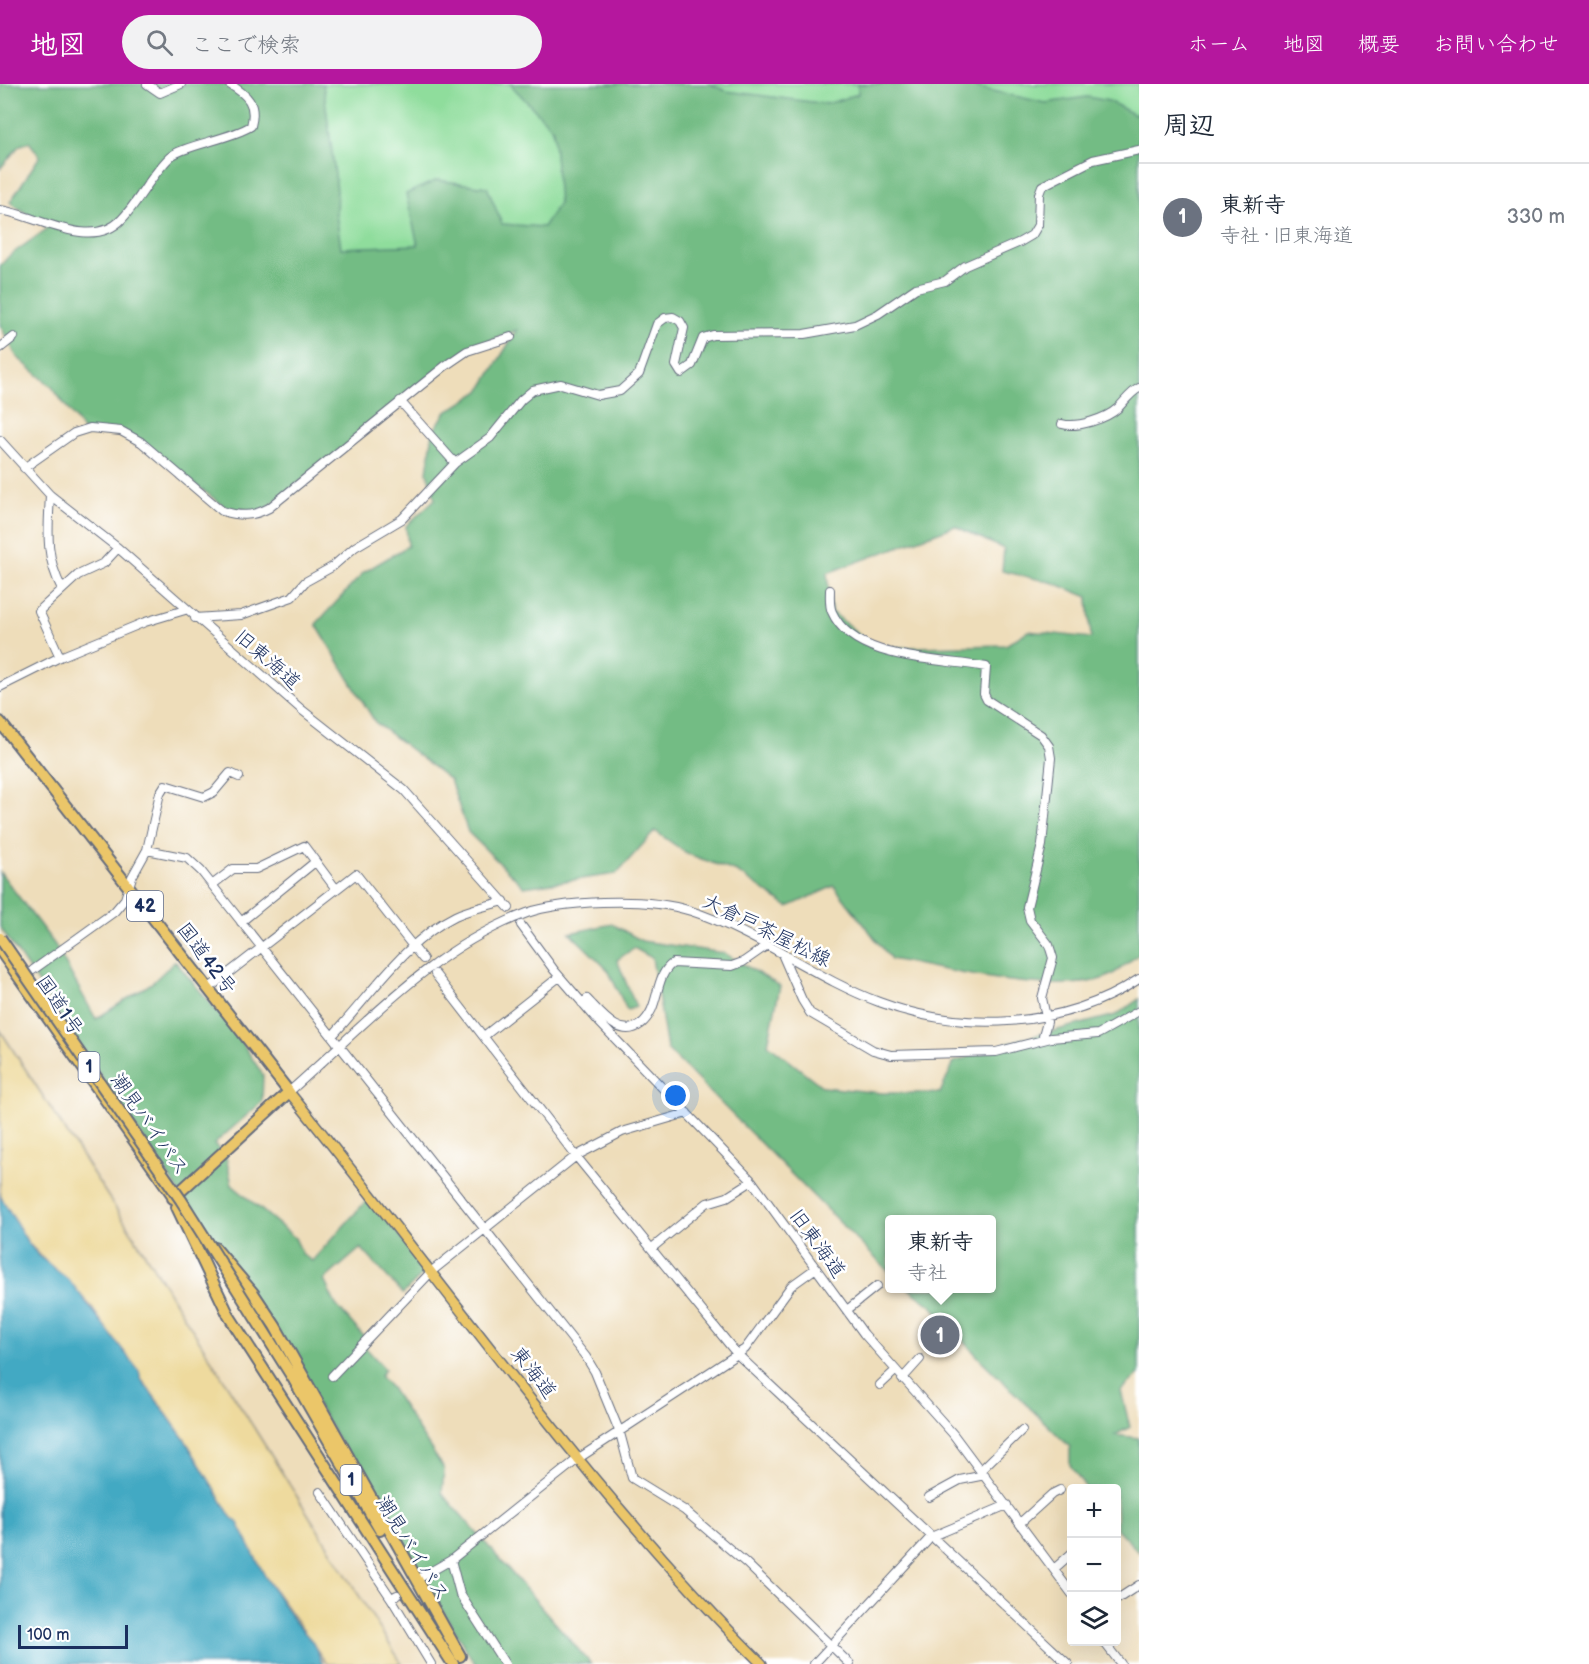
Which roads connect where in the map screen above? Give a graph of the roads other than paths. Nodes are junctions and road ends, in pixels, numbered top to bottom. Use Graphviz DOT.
graph roads {
  1 [pos="147,84"];
  2 [pos="181,84"];
  3 [pos="229,84"];
  4 [pos="1139,150"];
  5 [pos="0,210"];
  6 [pos="14,337"];
  7 [pos="511,338"];
  8 [pos="0,348"];
  9 [pos="1139,388"];
  10 [pos="400,401"];
  11 [pos="1062,423"];
  12 [pos="0,440"];
  13 [pos="455,463"];
  14 [pos="24,468"];
  15 [pos="50,495"];
  16 [pos="117,548"];
  17 [pos="62,589"];
  18 [pos="830,590"];
  19 [pos="185,610"];
  20 [pos="195,618"];
  21 [pos="60,657"];
  22 [pos="0,687"];
  23 [pos="0,722"];
  24 [pos="239,777"];
  25 [pos="147,850"];
  26 [pos="315,862"];
  27 [pos="129,885"];
  28 [pos="212,885"];
  29 [pos="336,889"];
  30 [pos="240,921"];
  31 [pos="521,925"];
  32 [pos="0,938"];
  33 [pos="412,946"];
  34 [pos="766,946"];
  35 [pos="0,950"];
  36 [pos="261,950"];
  37 [pos="783,954"];
  38 [pos="423,959"];
  39 [pos="33,970"];
  40 [pos="435,974"];
  41 [pos="559,977"];
  42 [pos="1139,979"];
  43 [pos="208,989"];
  44 [pos="582,1003"];
  45 [pos="1139,1011"];
  46 [pos="1046,1016"];
  47 [pos="332,1036"];
  48 [pos="484,1036"];
  49 [pos="1042,1040"];
  50 [pos="340,1047"];
  51 [pos="289,1092"];
  52 [pos="687,1113"];
  53 [pos="576,1156"];
  54 [pos="752,1181"];
  55 [pos="173,1198"];
  56 [pos="482,1229"];
  57 [pos="652,1248"];
  58 [pos="816,1268"];
  59 [pos="432,1271"];
  60 [pos="877,1286"];
  61 [pos="246,1303"];
  62 [pos="847,1310"];
  63 [pos="737,1354"];
  64 [pos="920,1359"];
  65 [pos="895,1371"];
  66 [pos="332,1376"];
  67 [pos="902,1379"];
  68 [pos="880,1385"];
  69 [pos="1022,1430"];
  70 [pos="620,1433"];
  71 [pos="579,1458"];
  72 [pos="983,1473"];
  73 [pos="1060,1490"];
  74 [pos="320,1492"];
  75 [pos="929,1497"];
  76 [pos="1007,1505"];
  77 [pos="1020,1523"];
  78 [pos="931,1537"];
  79 [pos="1067,1557"];
  80 [pos="451,1560"];
  81 [pos="1054,1569"];
  82 [pos="423,1576"];
  83 [pos="1138,1589"];
  84 [pos="1070,1592"];
  85 [pos="1121,1598"];
  86 [pos="415,1603"];
  87 [pos="831,1646"];
  88 [pos="1108,1646"];
  89 [pos="459,1661"];
  90 [pos="431,1664"];
  91 [pos="505,1664"];
  92 [pos="762,1664"];
  93 [pos="814,1664"];
  94 [pos="850,1664"];
  95 [pos="1068,1664"];
  96 [pos="1121,1664"];
  1 -- 2 [label="street"];
  3 -- 5 [label="street"];
  4 -- 13 [label="street"];
  6 -- 8 [label="street"];
  7 -- 10 [label="street"];
  9 -- 11 [label="street"];
  10 -- 13 [label="street"];
  10 -- 14 [label="street"];
  12 -- 14 [label="street, 旧東海道"];
  13 -- 20 [label="street"];
  14 -- 15 [label="street, 旧東海道"];
  15 -- 16 [label="street, 旧東海道"];
  15 -- 17 [label="street"];
  16 -- 17 [label="street"];
  16 -- 19 [label="street, 旧東海道"];
  17 -- 21 [label="street"];
  18 -- 46 [label="street"];
  19 -- 20 [label="street, 旧東海道"];
  19 -- 21 [label="street"];
  20 -- 33 [label="street, 旧東海道"];
  21 -- 22 [label="street"];
  23 -- 27 [label="highway, 国道42号 / 42"];
  24 -- 25 [label="street"];
  25 -- 27 [label="street"];
  25 -- 28 [label="street"];
  26 -- 28 [label="street"];
  26 -- 29 [label="street"];
  26 -- 30 [label="street"];
  27 -- 39 [label="street"];
  27 -- 43 [label="highway, 国道42号 / 42"];
  28 -- 30 [label="street"];
  29 -- 33 [label="street"];
  29 -- 36 [label="street"];
  30 -- 36 [label="street"];
  31 -- 41 [label="street, 旧東海道"];
  32 -- 61 [label="highway, 潮見バイパス / 1, bridge"];
  33 -- 38 [label="street"];
  33 -- 47 [label="street"];
  34 -- 37 [label="street, 大倉戸茶屋松線"];
  34 -- 44 [label="street"];
  34 -- 50 [label="street, 大倉戸茶屋松線"];
  35 -- 55 [label="highway, 国道1号 / 1"];
  36 -- 43 [label="street"];
  36 -- 47 [label="street"];
  37 -- 46 [label="street, 大倉戸茶屋松線"];
  37 -- 49 [label="street"];
  40 -- 48 [label="street"];
  41 -- 44 [label="street, 旧東海道"];
  41 -- 48 [label="street"];
  42 -- 46 [label="street, 大倉戸茶屋松線"];
  43 -- 51 [label="highway, 国道42号 / 42"];
  44 -- 52 [label="street, 旧東海道"];
  45 -- 49 [label="street"];
  46 -- 49 [label="street"];
  47 -- 50 [label="street"];
  48 -- 53 [label="street"];
  50 -- 51 [label="street, 大倉戸茶屋松線"];
  50 -- 56 [label="street"];
  51 -- 55 [label="highway"];
  51 -- 59 [label="main road, 東海道"];
  52 -- 53 [label="street"];
  52 -- 54 [label="street, 旧東海道"];
  53 -- 56 [label="street"];
  53 -- 57 [label="street"];
  54 -- 57 [label="street"];
  54 -- 58 [label="street, 旧東海道"];
  55 -- 86 [label="highway"];
  55 -- 89 [label="highway"];
  56 -- 59 [label="street"];
  56 -- 70 [label="street"];
  57 -- 63 [label="street"];
  58 -- 62 [label="street, 旧東海道"];
  58 -- 63 [label="street"];
  59 -- 66 [label="street"];
  59 -- 71 [label="main road, 東海道"];
  60 -- 62 [label="street"];
  61 -- 86 [label="highway, 潮見バイパス / 1"];
  61 -- 89 [label="highway, 潮見バイパス / 1"];
  62 -- 65 [label="street, 旧東海道"];
  63 -- 70 [label="street"];
  63 -- 78 [label="street"];
  64 -- 67 [label="street"];
  65 -- 67 [label="street, 旧東海道"];
  65 -- 68 [label="street"];
  67 -- 72 [label="street, 旧東海道"];
  69 -- 72 [label="street"];
  70 -- 71 [label="street"];
  70 -- 87 [label="street"];
  71 -- 80 [label="street"];
  71 -- 92 [label="main road, 東海道"];
  72 -- 75 [label="street"];
  72 -- 76 [label="street, 旧東海道"];
  73 -- 77 [label="street"];
  74 -- 90 [label="street"];
  76 -- 77 [label="street, 旧東海道"];
  76 -- 78 [label="street"];
  77 -- 81 [label="street, 旧東海道"];
  78 -- 87 [label="street"];
  78 -- 95 [label="street"];
  79 -- 81 [label="street"];
  80 -- 82 [label="street"];
  80 -- 91 [label="street"];
  81 -- 84 [label="street, 旧東海道"];
  83 -- 85 [label="street"];
  86 -- 89 [label="highway, 1"];
  87 -- 93 [label="street"];
  87 -- 94 [label="street"];
  88 -- 96 [label="street"];
}
